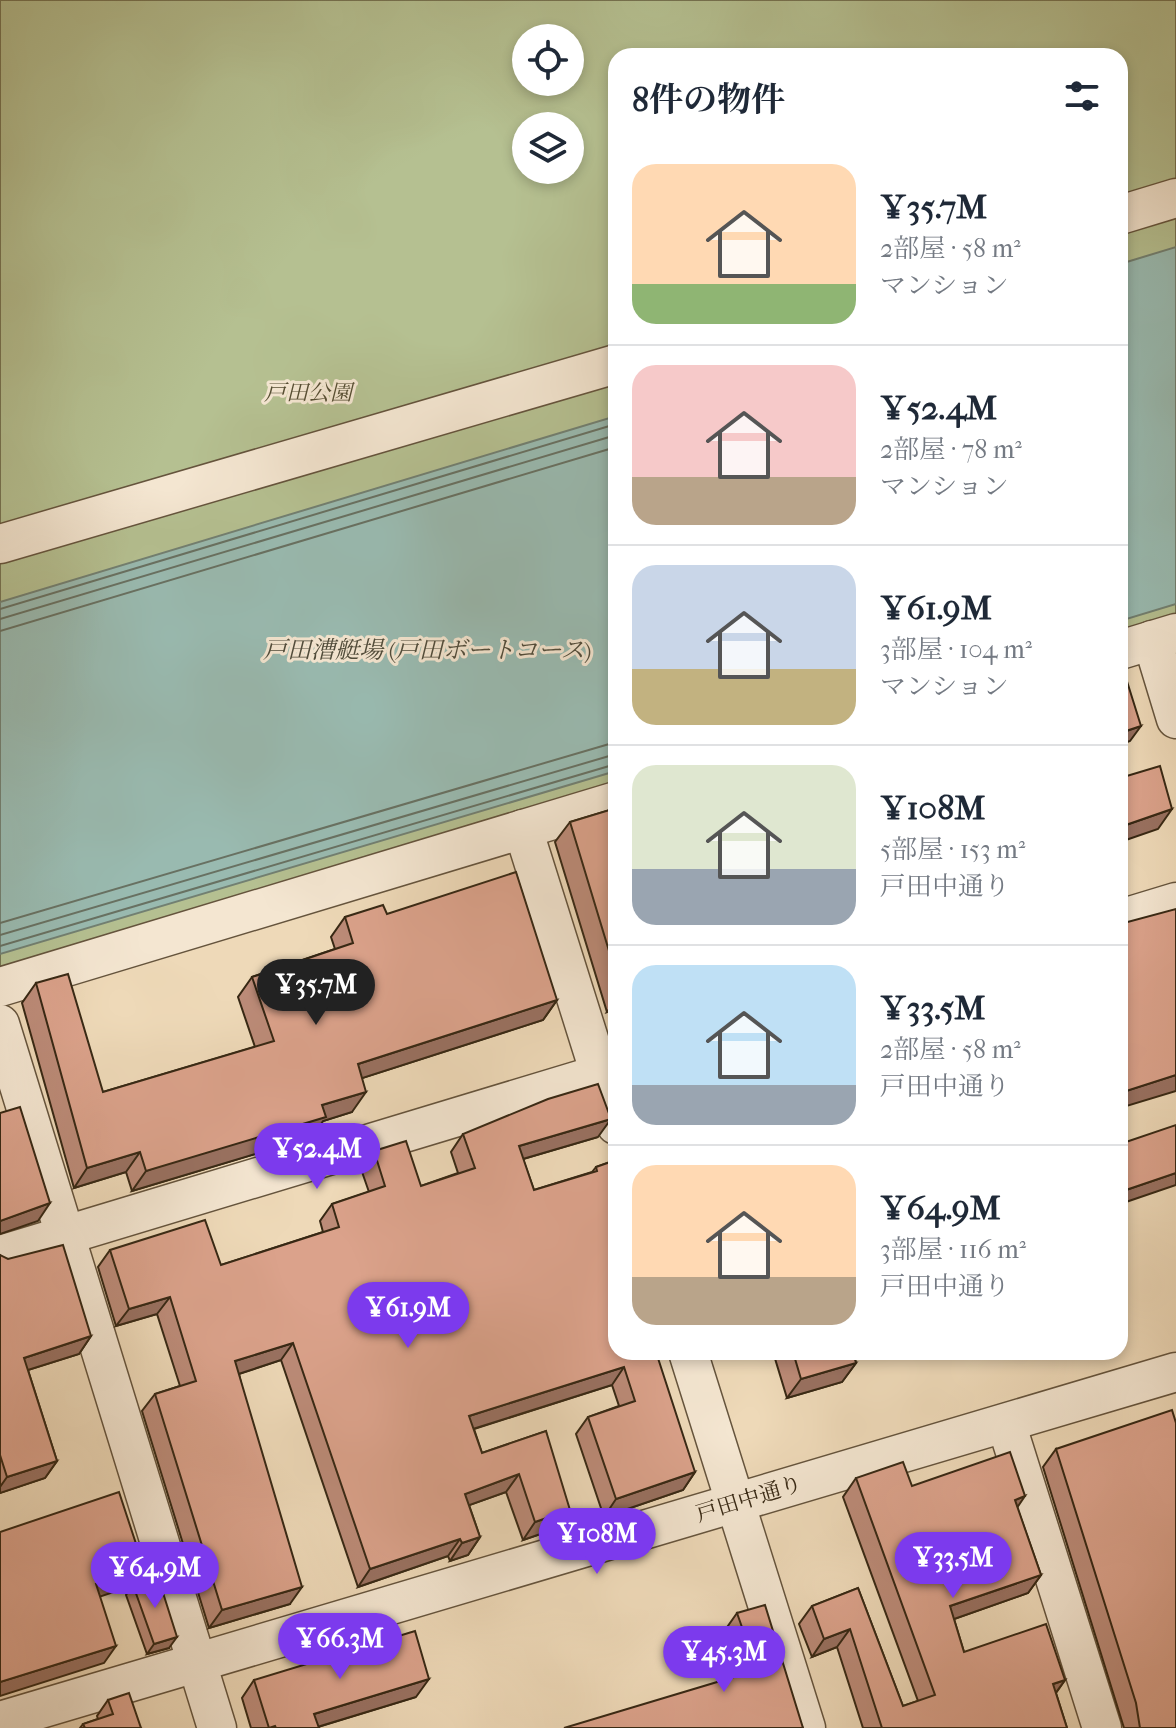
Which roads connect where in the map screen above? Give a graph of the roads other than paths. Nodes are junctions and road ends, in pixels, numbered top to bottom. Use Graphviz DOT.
graph roads {
  1 [pos="1176,198"];
  2 [pos="1128,213"];
  3 [pos="608,366"];
  4 [pos="0,544"];
  5 [pos="1149,641"];
  6 [pos="1176,719"];
  7 [pos="608,803"];
  8 [pos="523,829"];
  9 [pos="1176,902"];
  10 [pos="1128,917"];
  11 [pos="0,987"];
  12 [pos="0,1024"];
  13 [pos="608,1071"];
  14 [pos="66,1235"];
  15 [pos="0,1255"];
  16 [pos="690,1360"];
  17 [pos="1176,1372"];
  18 [pos="1006,1423"];
  19 [pos="735,1503"];
  20 [pos="196,1664"];
  21 [pos="0,1721"];
  22 [pos="217,1728"];
  23 [pos="806,1728"];
  24 [pos="1102,1728"];
  1 -- 2 [label="street"];
  3 -- 4 [label="street"];
  5 -- 6 [label="street"];
  7 -- 8 [label="street"];
  8 -- 11 [label="street"];
  8 -- 13 [label="street"];
  9 -- 10 [label="street"];
  12 -- 14 [label="street"];
  13 -- 14 [label="street"];
  14 -- 15 [label="street"];
  14 -- 20 [label="street"];
  16 -- 19 [label="street"];
  17 -- 18 [label="street, 戸田中通り"];
  18 -- 19 [label="street, 戸田中通り"];
  18 -- 24 [label="street"];
  19 -- 20 [label="street, 戸田中通り"];
  19 -- 23 [label="street"];
  20 -- 21 [label="street, 戸田中通り"];
  20 -- 22 [label="street"];
}
